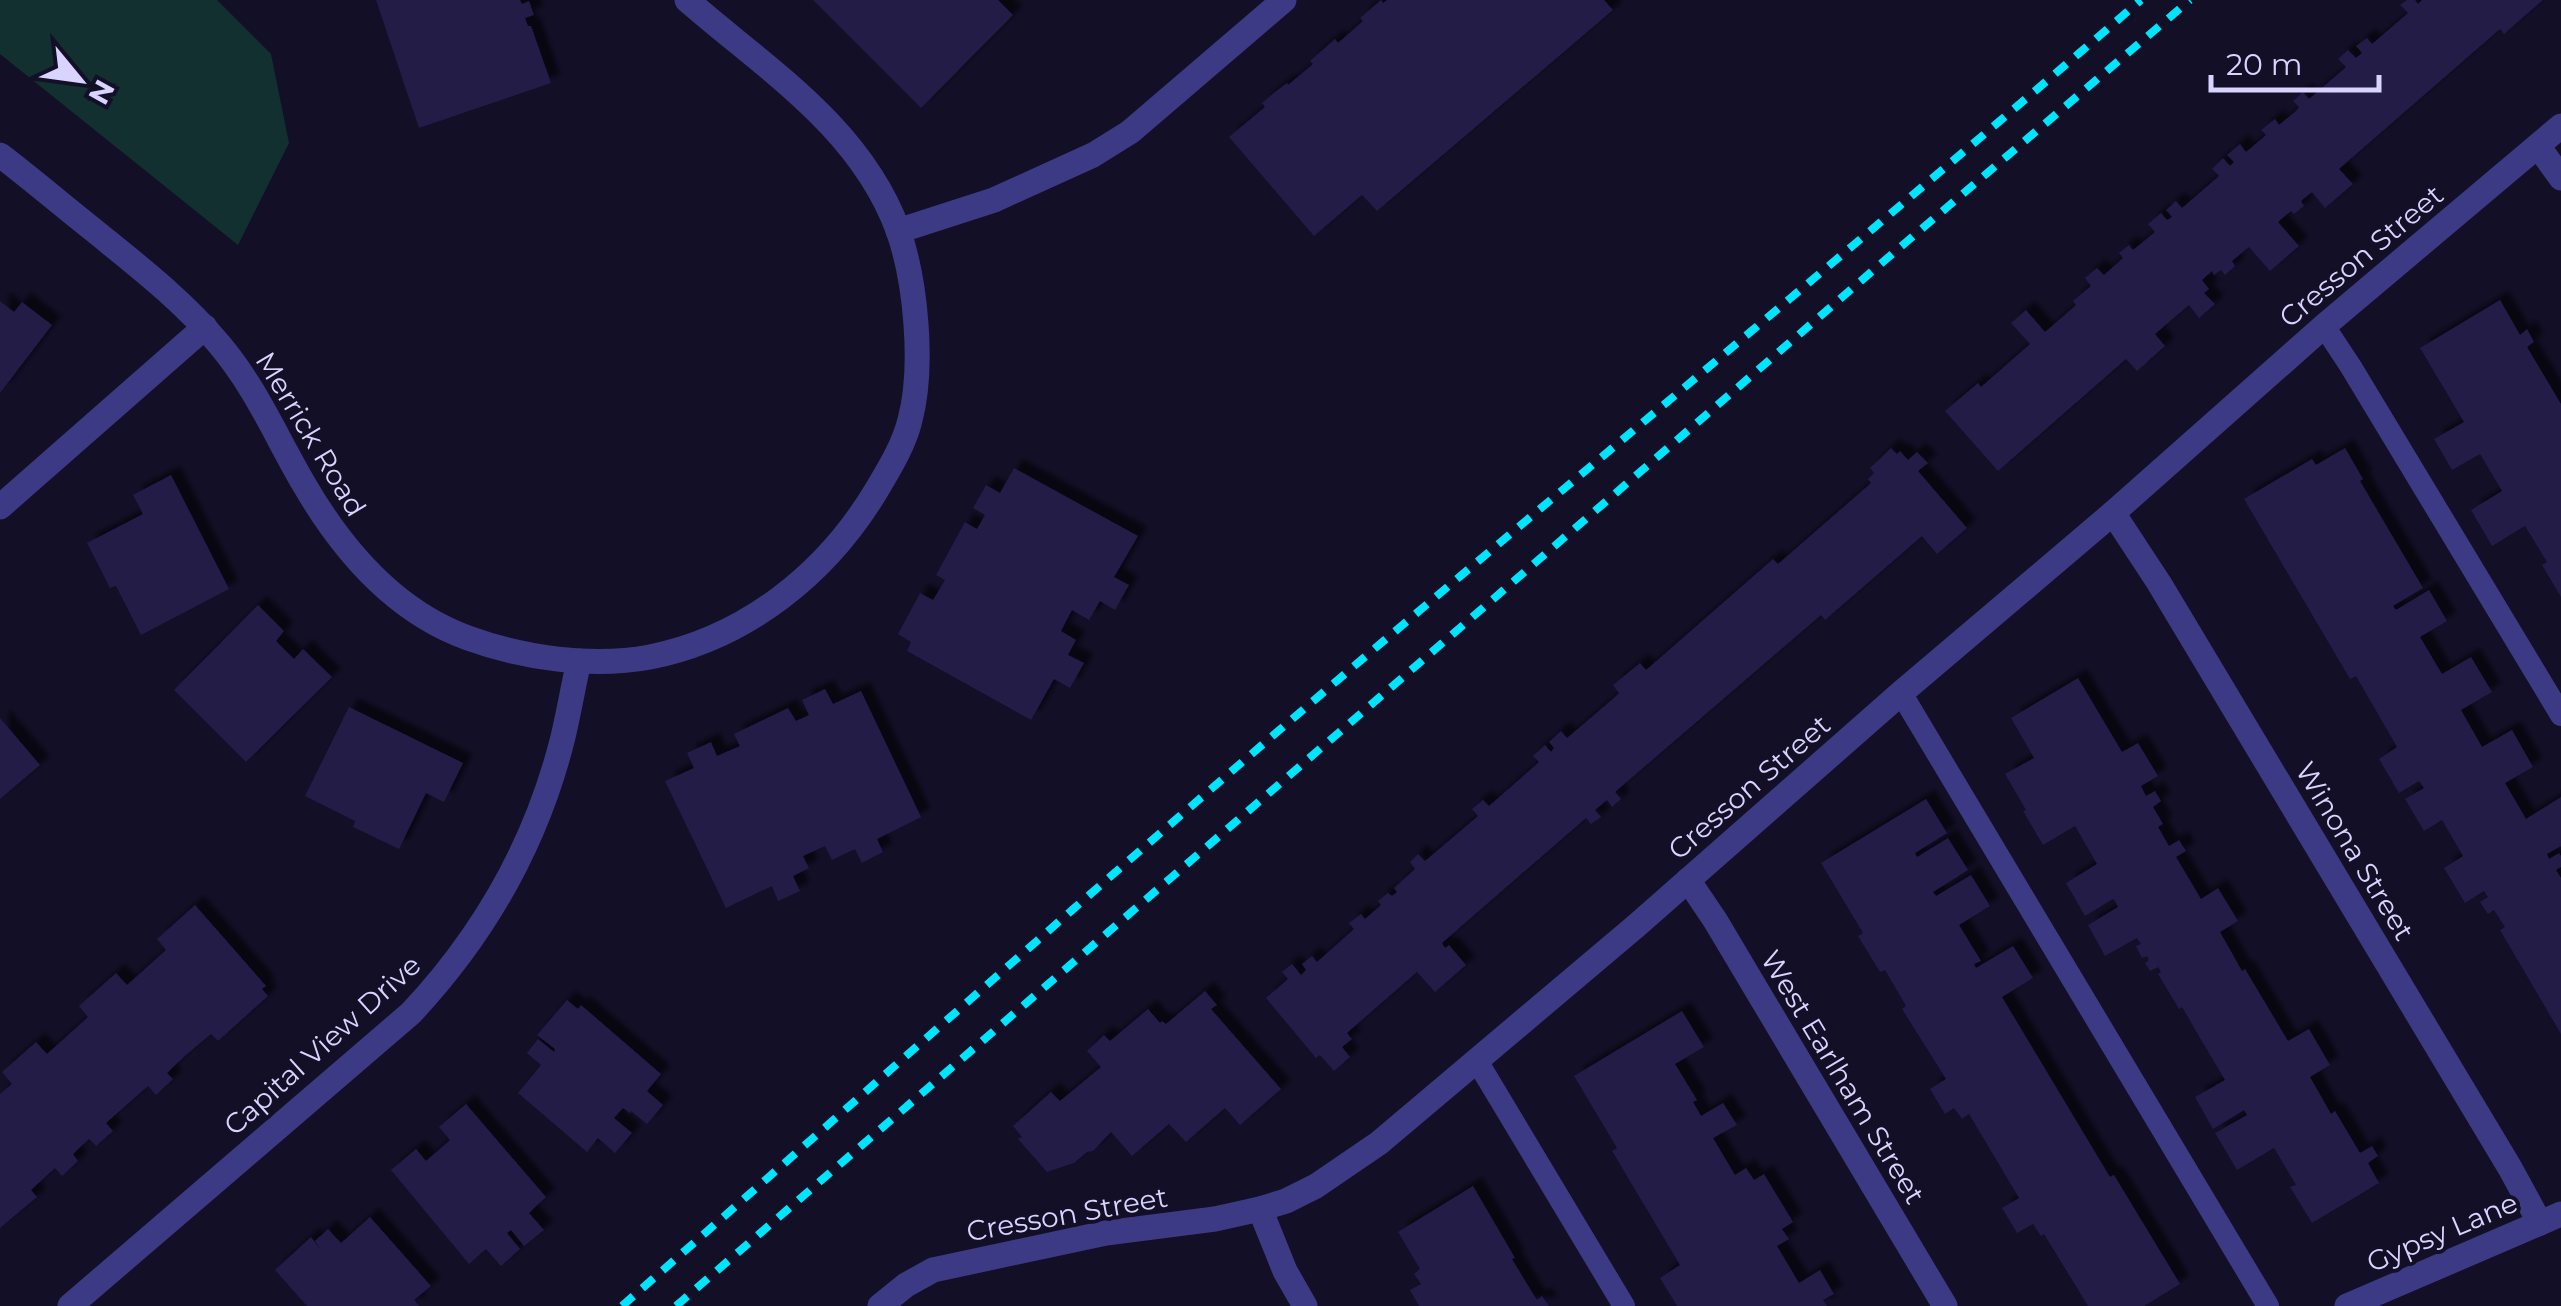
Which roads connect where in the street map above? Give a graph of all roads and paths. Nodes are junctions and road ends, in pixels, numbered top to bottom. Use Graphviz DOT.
graph roads {
  1 [pos="687,0"];
  2 [pos="1284,0"];
  3 [pos="2561,126"];
  4 [pos="2538,146"];
  5 [pos="0,156"];
  6 [pos="2561,178"];
  7 [pos="898,232"];
  8 [pos="2324,326"];
  9 [pos="204,327"];
  10 [pos="0,507"];
  11 [pos="2113,514"];
  12 [pos="579,661"];
  13 [pos="1901,693"];
  14 [pos="2561,715"];
  15 [pos="1688,880"];
  16 [pos="1477,1060"];
  17 [pos="1260,1209"];
  18 [pos="2550,1218"];
  19 [pos="70,1306"];
  20 [pos="880,1306"];
  21 [pos="1305,1306"];
  22 [pos="1624,1306"];
  23 [pos="1945,1306"];
  24 [pos="2268,1306"];
  25 [pos="2347,1306"];
  1 -- 7 [label="street, Merrick Road"];
  2 -- 7 [label="street"];
  3 -- 4 [label="street, Cresson Street"];
  4 -- 6 [label="street"];
  4 -- 8 [label="street, Cresson Street"];
  5 -- 9 [label="street, Merrick Road"];
  7 -- 12 [label="street, Merrick Road"];
  8 -- 11 [label="street, Cresson Street"];
  8 -- 14 [label="lane"];
  9 -- 10 [label="street"];
  9 -- 12 [label="street, Merrick Road"];
  11 -- 13 [label="street, Cresson Street"];
  11 -- 18 [label="street, Winona Street"];
  12 -- 19 [label="street, Capital View Drive"];
  13 -- 15 [label="street, Cresson Street"];
  13 -- 24 [label="lane"];
  15 -- 16 [label="street, Cresson Street"];
  15 -- 23 [label="street, West Earlham Street"];
  16 -- 17 [label="street, Cresson Street"];
  16 -- 22 [label="lane"];
  17 -- 20 [label="street, Cresson Street"];
  17 -- 21 [label="street"];
  18 -- 25 [label="street, Gypsy Lane"];
}
